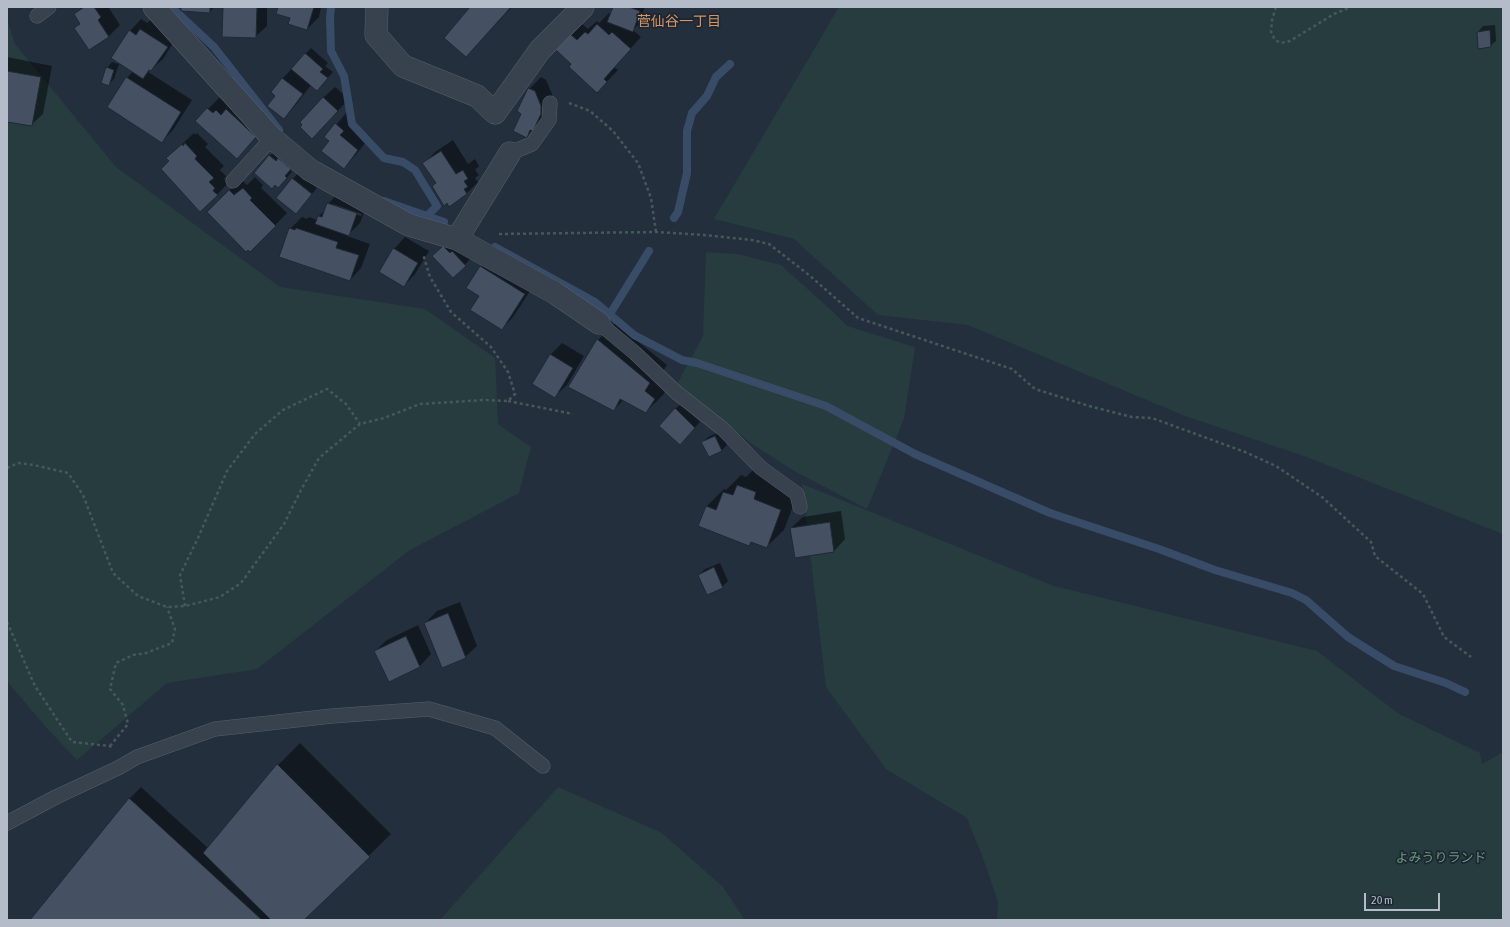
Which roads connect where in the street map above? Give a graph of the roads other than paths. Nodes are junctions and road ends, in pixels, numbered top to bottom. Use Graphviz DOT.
graph roads {
  1 [pos="49,7"];
  2 [pos="154,7"];
  3 [pos="377,7"];
  4 [pos="583,7"];
  5 [pos="37,16"];
  6 [pos="550,103"];
  7 [pos="272,138"];
  8 [pos="510,153"];
  9 [pos="233,181"];
  10 [pos="457,239"];
  11 [pos="598,323"];
  12 [pos="800,507"];
  13 [pos="543,766"];
  14 [pos="7,823"];
  1 -- 5 [label="lane"];
  2 -- 7 [label="street"];
  3 -- 4 [label="street"];
  6 -- 8 [label="lane"];
  7 -- 9 [label="lane"];
  7 -- 10 [label="street"];
  8 -- 10 [label="street"];
  10 -- 11 [label="street"];
  11 -- 12 [label="lane"];
  13 -- 14 [label="lane"];
}
